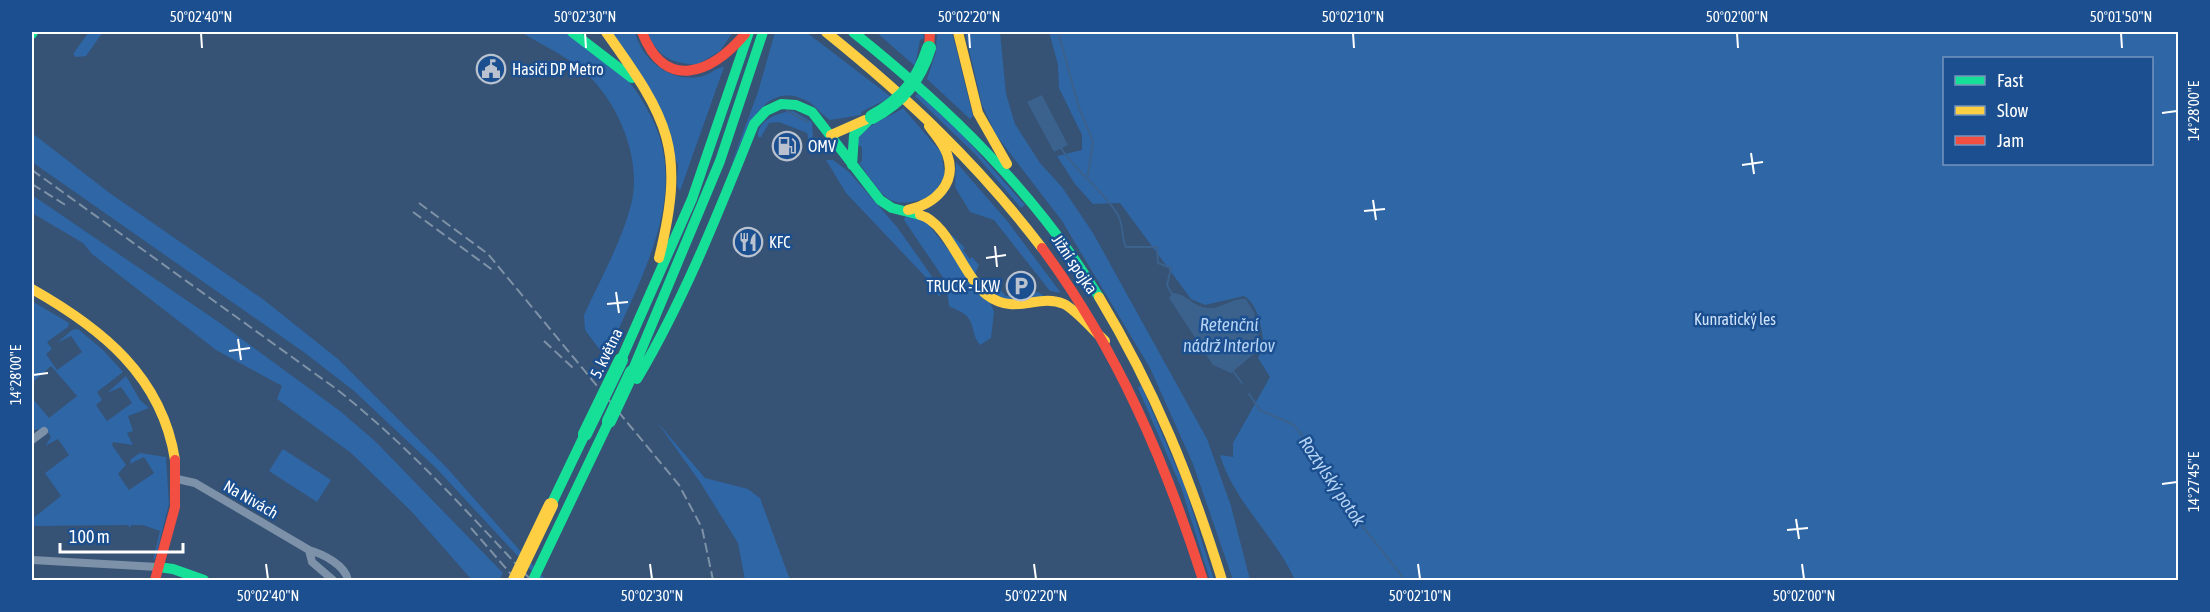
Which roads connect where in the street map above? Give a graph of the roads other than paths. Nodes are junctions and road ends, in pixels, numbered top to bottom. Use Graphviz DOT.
graph roads {
  1 [pos="572,32"];
  2 [pos="606,32"];
  3 [pos="642,32"];
  4 [pos="747,32"];
  5 [pos="763,32"];
  6 [pos="826,32"];
  7 [pos="853,32"];
  8 [pos="870,32"];
  9 [pos="958,32"];
  10 [pos="929,38"];
  11 [pos="891,60"];
  12 [pos="649,93"];
  13 [pos="915,105"];
  14 [pos="872,117"];
  15 [pos="831,135"];
  16 [pos="852,165"];
  17 [pos="1031,201"];
  18 [pos="900,211"];
  19 [pos="32,289"];
  20 [pos="641,317"];
  21 [pos="1104,341"];
  22 [pos="635,375"];
  23 [pos="44,431"];
  24 [pos="32,440"];
  25 [pos="177,478"];
  26 [pos="309,550"];
  27 [pos="32,560"];
  28 [pos="156,574"];
  29 [pos="204,580"];
  30 [pos="333,580"];
  31 [pos="348,580"];
  32 [pos="514,580"];
  33 [pos="533,580"];
  34 [pos="1203,580"];
  35 [pos="1222,580"];
  1 -- 12 [label="main road"];
  2 -- 12 [label="main road"];
  3 -- 4 [label="main road"];
  4 -- 20 [label="main road, 5. května"];
  5 -- 22 [label="main road, 5. května"];
  6 -- 13 [label="main road, Jižní spojka"];
  7 -- 11 [label="main road, Jižní spojka"];
  8 -- 11 [label="main road"];
  9 -- 17 [label="main road"];
  10 -- 14 [label="main road, bridge"];
  11 -- 17 [label="main road, Jižní spojka"];
  12 -- 20 [label="main road"];
  13 -- 18 [label="main road"];
  13 -- 21 [label="main road, Jižní spojka"];
  14 -- 15 [label="main road"];
  14 -- 16 [label="main road"];
  15 -- 16 [label="main road"];
  15 -- 22 [label="main road"];
  16 -- 18 [label="main road"];
  17 -- 35 [label="main road, Jižní spojka"];
  18 -- 21 [label="main road"];
  19 -- 25 [label="main road"];
  20 -- 32 [label="main road, 5. května, bridge"];
  21 -- 34 [label="main road, Jižní spojka"];
  22 -- 33 [label="main road, bridge"];
  23 -- 24 [label="street"];
  25 -- 26 [label="street, Na Nivách"];
  25 -- 28 [label="main road"];
  26 -- 30 [label="street, Na Nivách"];
  26 -- 31 [label="street, Na Nivách"];
  27 -- 28 [label="street"];
  28 -- 29 [label="main road"];
}
